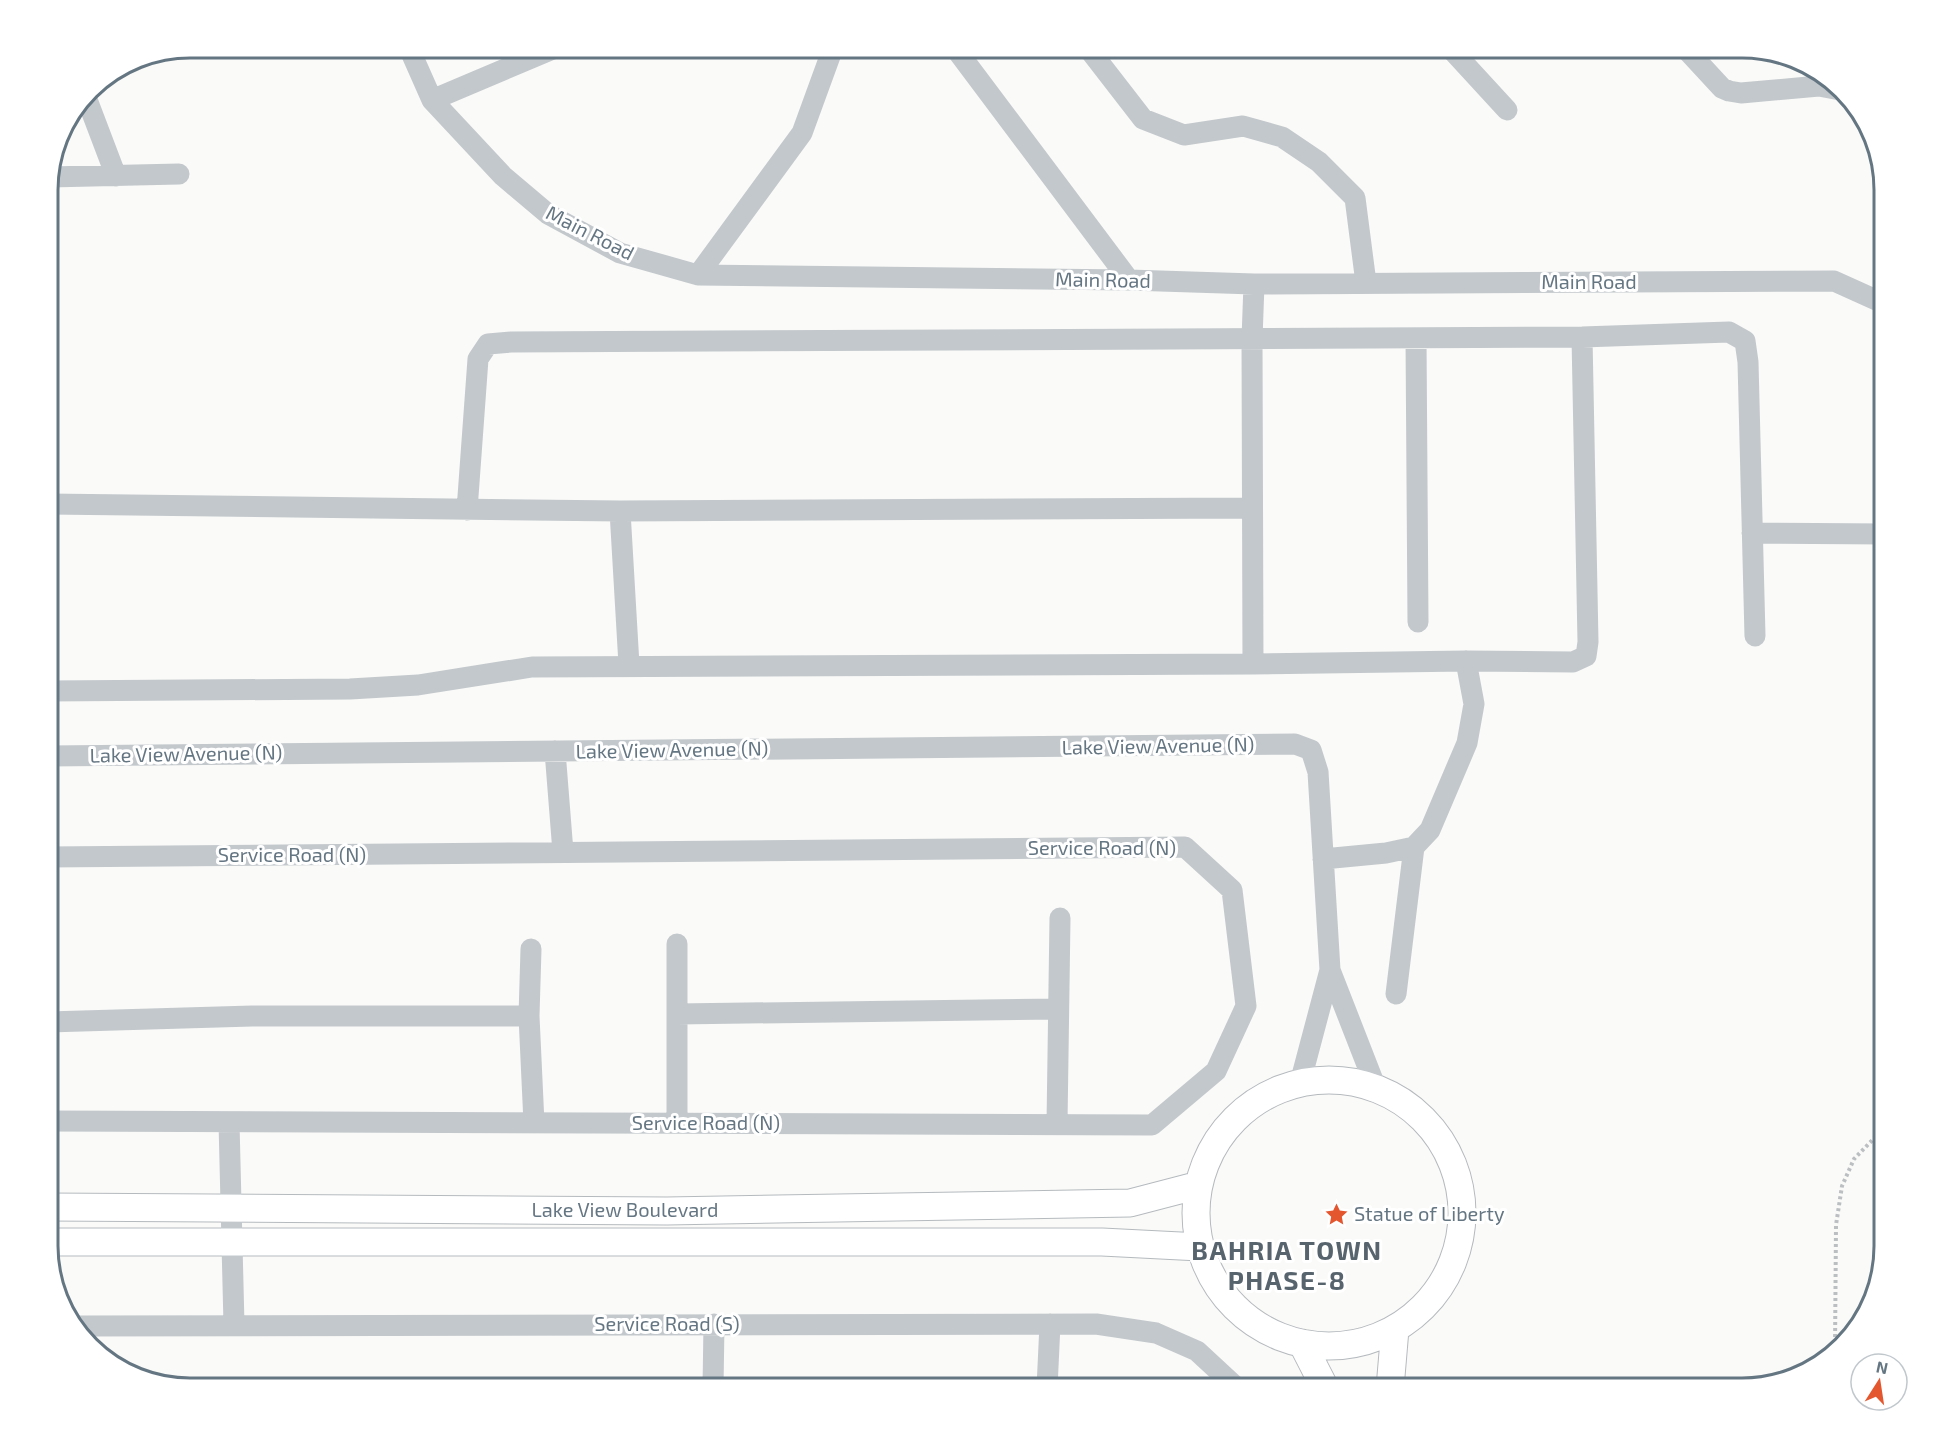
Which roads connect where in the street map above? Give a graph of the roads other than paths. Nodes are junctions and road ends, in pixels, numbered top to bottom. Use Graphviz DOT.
graph roads {
  1 [pos="963,58"];
  2 [pos="1096,58"];
  3 [pos="1459,58"];
  4 [pos="1694,58"];
  5 [pos="414,59"];
  6 [pos="530,59"];
  7 [pos="829,59"];
  8 [pos="1825,87"];
  9 [pos="432,100"];
  10 [pos="89,106"];
  11 [pos="1507,110"];
  12 [pos="179,174"];
  13 [pos="116,176"];
  14 [pos="60,177"];
  15 [pos="698,275"];
  16 [pos="1129,280"];
  17 [pos="1254,284"];
  18 [pos="1366,284"];
  19 [pos="1874,299"];
  20 [pos="1582,337"];
  21 [pos="1416,338"];
  22 [pos="1252,339"];
  23 [pos="59,504"];
  24 [pos="1252,508"];
  25 [pos="467,510"];
  26 [pos="620,512"];
  27 [pos="1752,533"];
  28 [pos="1874,534"];
  29 [pos="1418,622"];
  30 [pos="1755,636"];
  31 [pos="1466,660"];
  32 [pos="1253,664"];
  33 [pos="628,665"];
  34 [pos="59,691"];
  35 [pos="555,751"];
  36 [pos="59,756"];
  37 [pos="1414,847"];
  38 [pos="562,852"];
  39 [pos="59,857"];
  40 [pos="1323,859"];
  41 [pos="1060,918"];
  42 [pos="677,944"];
  43 [pos="531,949"];
  44 [pos="1330,970"];
  45 [pos="1396,994"];
  46 [pos="1058,1009"];
  47 [pos="677,1014"];
  48 [pos="529,1016"];
  49 [pos="59,1022"];
  50 [pos="1299,1083"];
  51 [pos="1376,1088"];
  52 [pos="59,1121"];
  53 [pos="229,1122"];
  54 [pos="534,1123"];
  55 [pos="677,1123"];
  56 [pos="1057,1124"];
  57 [pos="1199,1185"];
  58 [pos="59,1207"];
  59 [pos="231,1209"];
  60 [pos="59,1242"];
  61 [pos="232,1242"];
  62 [pos="1200,1247"];
  63 [pos="714,1324"];
  64 [pos="1050,1324"];
  65 [pos="234,1325"];
  66 [pos="86,1326"];
  67 [pos="1395,1329"];
  68 [pos="1302,1343"];
  69 [pos="713,1378"];
  70 [pos="1047,1378"];
  71 [pos="1226,1378"];
  72 [pos="1320,1378"];
  73 [pos="1391,1378"];
  1 -- 16 [label="street"];
  2 -- 18 [label="street"];
  3 -- 11 [label="street"];
  4 -- 8 [label="street"];
  5 -- 9 [label="street, Main Road"];
  6 -- 9 [label="street"];
  7 -- 15 [label="street"];
  9 -- 15 [label="street, Main Road"];
  10 -- 13 [label="street"];
  12 -- 13 [label="street"];
  13 -- 14 [label="street"];
  15 -- 16 [label="street, Main Road"];
  16 -- 17 [label="street, Main Road"];
  17 -- 18 [label="street, Main Road"];
  17 -- 22 [label="street"];
  18 -- 19 [label="street, Main Road"];
  20 -- 21 [label="street"];
  20 -- 27 [label="street"];
  20 -- 31 [label="street"];
  21 -- 22 [label="street"];
  21 -- 29 [label="street"];
  22 -- 24 [label="street"];
  22 -- 25 [label="street"];
  23 -- 25 [label="street"];
  24 -- 26 [label="street"];
  24 -- 32 [label="street"];
  25 -- 26 [label="street"];
  26 -- 33 [label="street"];
  27 -- 28 [label="street"];
  27 -- 30 [label="street"];
  31 -- 32 [label="street"];
  31 -- 37 [label="street"];
  32 -- 33 [label="street"];
  33 -- 34 [label="street"];
  35 -- 36 [label="street, Lake View Avenue (N)"];
  35 -- 38 [label="street"];
  35 -- 40 [label="street, Lake View Avenue (N)"];
  37 -- 40 [label="street"];
  37 -- 45 [label="street"];
  38 -- 39 [label="street, Service Road (N)"];
  38 -- 56 [label="street, Service Road (N)"];
  40 -- 44 [label="street"];
  41 -- 46 [label="street"];
  42 -- 47 [label="street"];
  43 -- 48 [label="street"];
  44 -- 50 [label="street"];
  44 -- 51 [label="street"];
  46 -- 47 [label="street"];
  46 -- 56 [label="street"];
  47 -- 55 [label="street"];
  48 -- 49 [label="street"];
  48 -- 54 [label="street"];
  50 -- 51 [label="main road"];
  50 -- 57 [label="main road"];
  51 -- 67 [label="main road"];
  52 -- 53 [label="street, Service Road (N)"];
  53 -- 54 [label="street, Service Road (N)"];
  53 -- 59 [label="street"];
  54 -- 55 [label="street, Service Road (N)"];
  55 -- 56 [label="street, Service Road (N)"];
  57 -- 59 [label="main road, Lake View Boulevard"];
  57 -- 62 [label="main road"];
  58 -- 59 [label="main road, Lake View Boulevard"];
  59 -- 61 [label="street"];
  60 -- 61 [label="main road, Lake View Boulevard"];
  61 -- 62 [label="main road, Lake View Boulevard"];
  61 -- 65 [label="street"];
  62 -- 68 [label="main road"];
  63 -- 64 [label="street, Service Road (S)"];
  63 -- 65 [label="street, Service Road (S)"];
  63 -- 69 [label="street"];
  64 -- 70 [label="street"];
  64 -- 71 [label="street, Service Road (S)"];
  65 -- 66 [label="street, Service Road (S)"];
  67 -- 68 [label="main road"];
  67 -- 73 [label="main road"];
  68 -- 72 [label="main road"];
}
